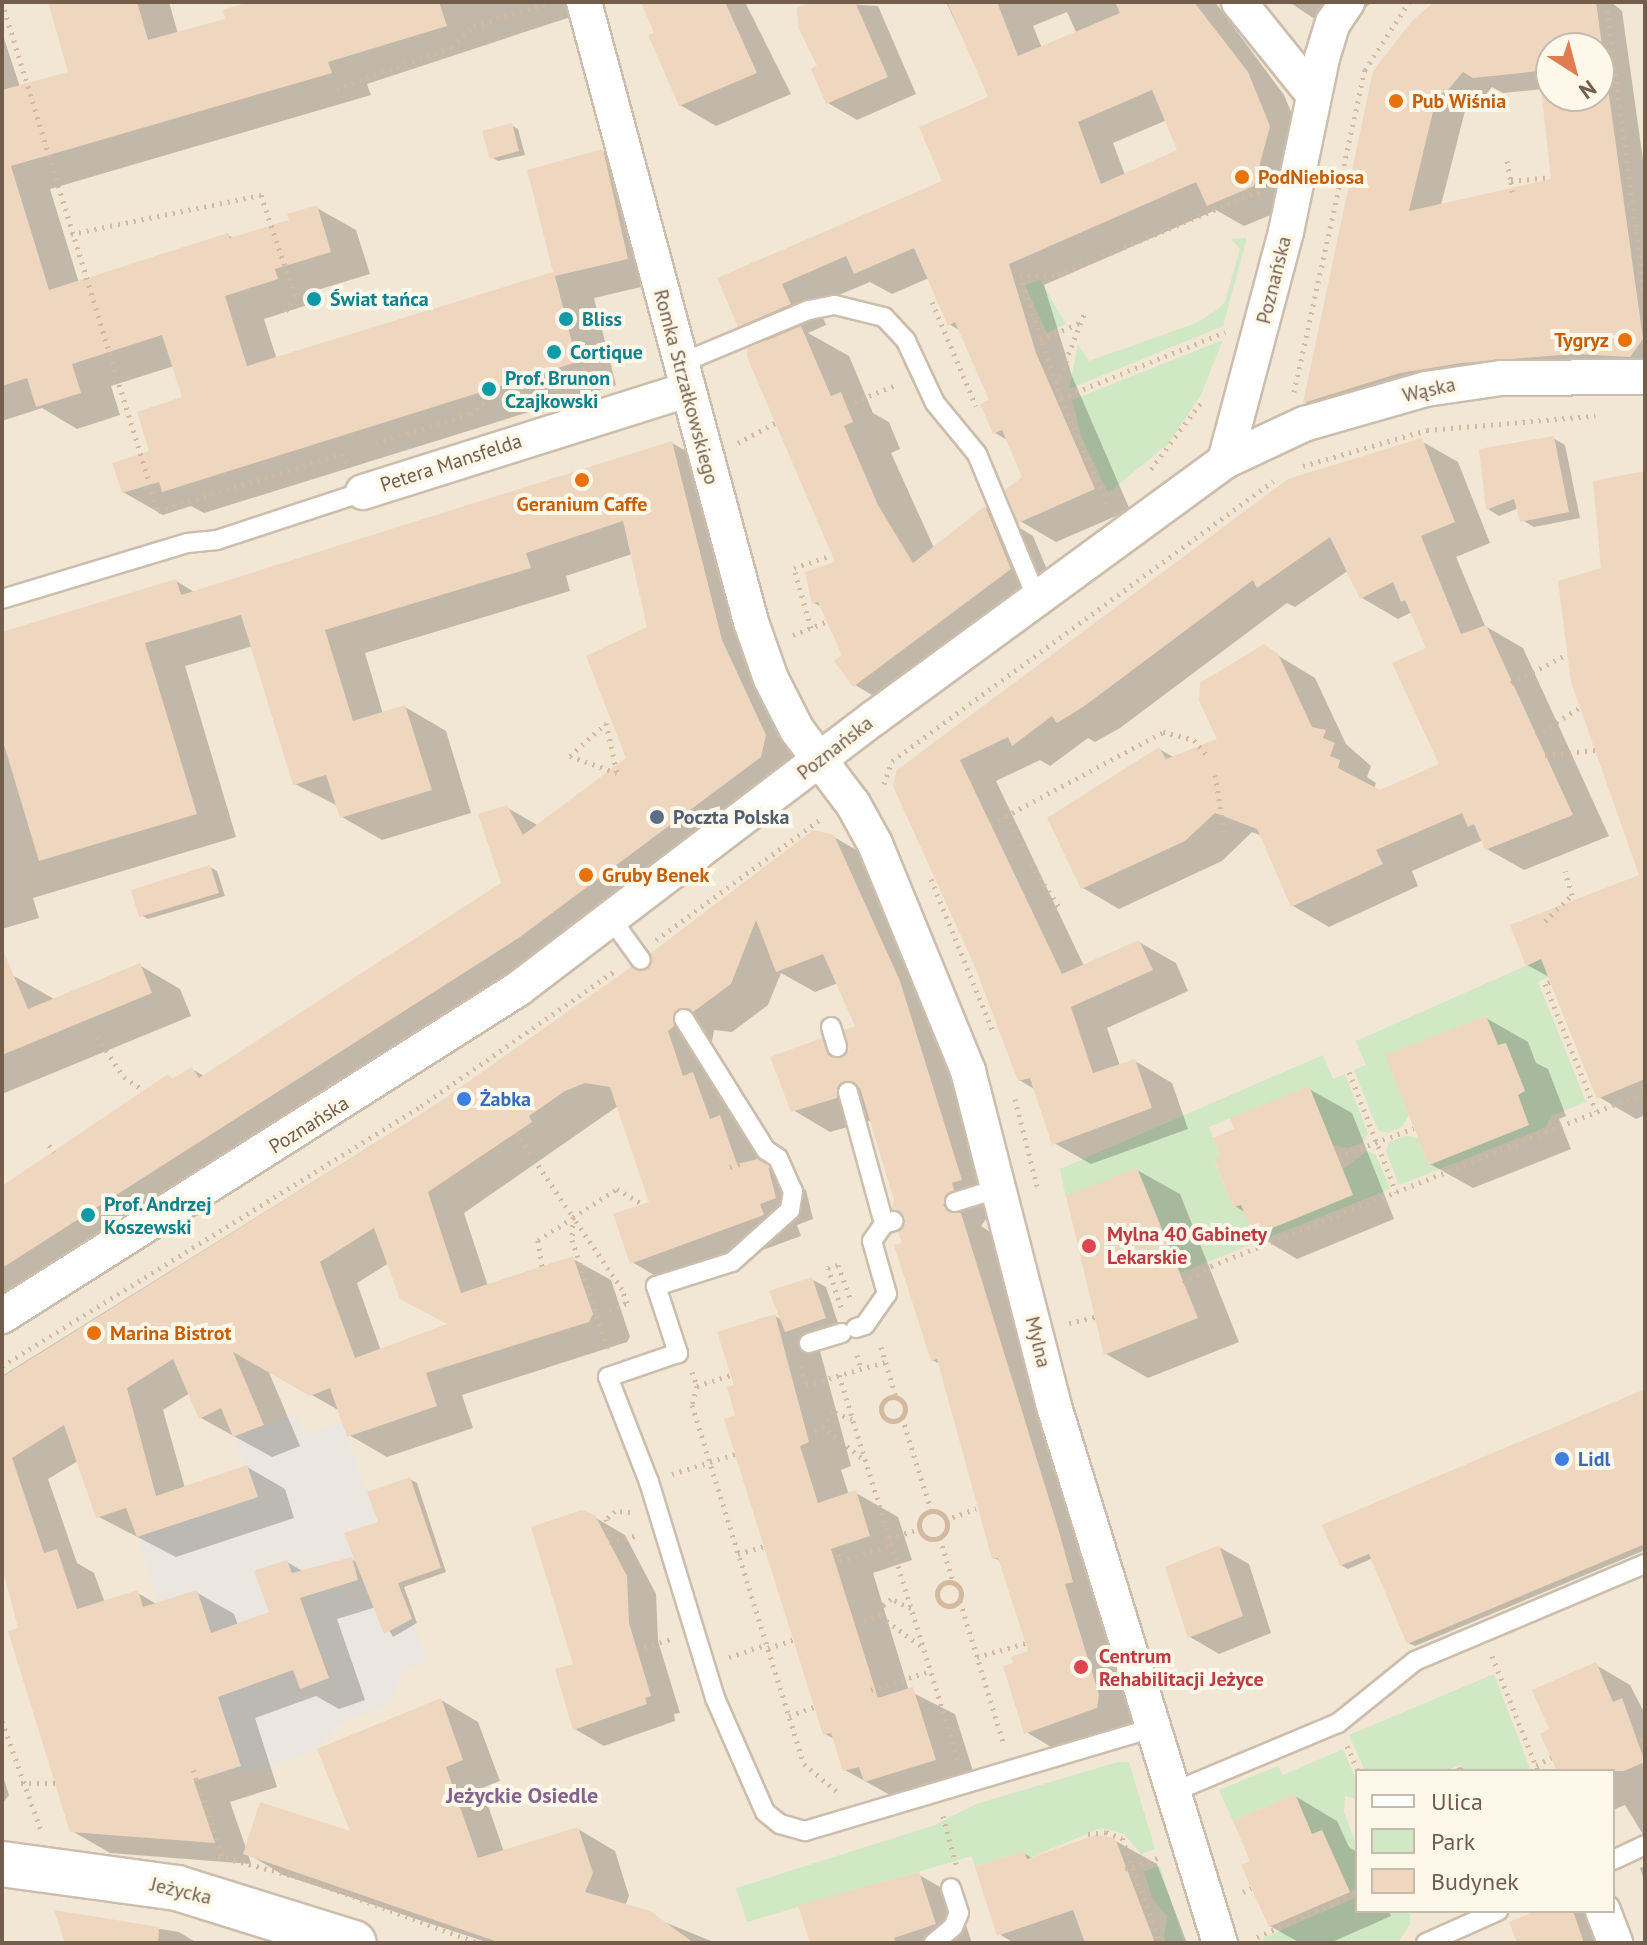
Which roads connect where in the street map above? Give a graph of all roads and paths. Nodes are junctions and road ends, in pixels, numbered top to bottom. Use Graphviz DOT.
graph roads {
  1 [pos="2,2"];
  2 [pos="551,2"];
  3 [pos="584,2"];
  4 [pos="1239,2"];
  5 [pos="1347,2"];
  6 [pos="1409,2"];
  7 [pos="1606,2"];
  8 [pos="337,89"];
  9 [pos="1313,94"];
  10 [pos="1507,161"];
  11 [pos="1551,177"];
  12 [pos="1511,181"];
  13 [pos="1264,188"];
  14 [pos="1512,192"];
  15 [pos="71,234"];
  16 [pos="1645,297"];
  17 [pos="1084,314"];
  18 [pos="283,315"];
  19 [pos="1082,322"];
  20 [pos="1229,330"];
  21 [pos="1040,340"];
  22 [pos="649,345"];
  23 [pos="922,373"];
  24 [pos="683,377"];
  25 [pos="1645,377"];
  26 [pos="1056,385"];
  27 [pos="1059,397"];
  28 [pos="1295,400"];
  29 [pos="847,405"];
  30 [pos="1602,415"];
  31 [pos="775,423"];
  32 [pos="376,443"];
  33 [pos="727,448"];
  34 [pos="342,454"];
  35 [pos="1225,461"];
  36 [pos="1293,469"];
  37 [pos="1282,475"];
  38 [pos="363,492"];
  39 [pos="1107,503"];
  40 [pos="831,555"];
  41 [pos="2,599"];
  42 [pos="1037,599"];
  43 [pos="827,621"];
  44 [pos="811,628"];
  45 [pos="802,632"];
  46 [pos="1568,654"];
  47 [pos="1511,683"];
  48 [pos="1581,707"];
  49 [pos="609,722"];
  50 [pos="1536,735"];
  51 [pos="1596,750"];
  52 [pos="1207,755"];
  53 [pos="1545,755"];
  54 [pos="819,759"];
  55 [pos="1215,775"];
  56 [pos="889,794"];
  57 [pos="1005,816"];
  58 [pos="831,820"];
  59 [pos="991,824"];
  60 [pos="1225,836"];
  61 [pos="1022,846"];
  62 [pos="1031,864"];
  63 [pos="927,871"];
  64 [pos="1565,871"];
  65 [pos="1061,910"];
  66 [pos="612,920"];
  67 [pos="1545,921"];
  68 [pos="639,957"];
  69 [pos="1550,982"];
  70 [pos="684,1019"];
  71 [pos="831,1027"];
  72 [pos="995,1036"];
  73 [pos="97,1037"];
  74 [pos="837,1047"];
  75 [pos="1349,1072"];
  76 [pos="143,1090"];
  77 [pos="848,1092"];
  78 [pos="1645,1092"];
  79 [pos="1014,1097"];
  80 [pos="1596,1111"];
  81 [pos="1414,1128"];
  82 [pos="516,1132"];
  83 [pos="1377,1142"];
  84 [pos="49,1145"];
  85 [pos="54,1152"];
  86 [pos="1338,1157"];
  87 [pos="1000,1188"];
  88 [pos="1396,1192"];
  89 [pos="1040,1197"];
  90 [pos="955,1202"];
  91 [pos="642,1204"];
  92 [pos="573,1217"];
  93 [pos="838,1265"];
  94 [pos="542,1266"];
  95 [pos="1183,1283"];
  96 [pos="855,1284"];
  97 [pos="1066,1309"];
  98 [pos="609,1310"];
  99 [pos="2,1316"];
  100 [pos="1095,1317"];
  101 [pos="1069,1323"];
  102 [pos="887,1335"];
  103 [pos="1073,1338"];
  104 [pos="809,1343"];
  105 [pos="678,1353"];
  106 [pos="885,1362"];
  107 [pos="2,1366"];
  108 [pos="802,1373"];
  109 [pos="616,1374"];
  110 [pos="731,1375"];
  111 [pos="839,1375"];
  112 [pos="697,1386"];
  113 [pos="896,1397"];
  114 [pos="902,1417"];
  115 [pos="852,1419"];
  116 [pos="823,1429"];
  117 [pos="807,1434"];
  118 [pos="735,1454"];
  119 [pos="865,1460"];
  120 [pos="710,1462"];
  121 [pos="649,1482"];
  122 [pos="976,1509"];
  123 [pos="931,1510"];
  124 [pos="945,1520"];
  125 [pos="920,1529"];
  126 [pos="640,1534"];
  127 [pos="626,1537"];
  128 [pos="889,1538"];
  129 [pos="940,1538"];
  130 [pos="891,1545"];
  131 [pos="764,1546"];
  132 [pos="835,1547"];
  133 [pos="738,1554"];
  134 [pos="1645,1564"];
  135 [pos="953,1582"];
  136 [pos="960,1601"];
  137 [pos="911,1608"];
  138 [pos="880,1616"];
  139 [pos="864,1621"];
  140 [pos="793,1640"];
  141 [pos="1029,1642"];
  142 [pos="767,1646"];
  143 [pos="923,1647"];
  144 [pos="755,1649"];
  145 [pos="977,1657"];
  146 [pos="930,1671"];
  147 [pos="1501,1678"];
  148 [pos="871,1690"];
  149 [pos="814,1707"];
  150 [pos="789,1716"];
  151 [pos="1153,1728"];
  152 [pos="1345,1740"];
  153 [pos="1011,1745"];
  154 [pos="1551,1758"];
  155 [pos="958,1762"];
  156 [pos="1537,1768"];
  157 [pos="1357,1769"];
  158 [pos="193,1770"];
  159 [pos="21,1783"];
  160 [pos="55,1783"];
  161 [pos="1173,1792"];
  162 [pos="935,1793"];
  163 [pos="846,1797"];
  164 [pos="1088,1834"];
  165 [pos="1645,1845"];
  166 [pos="1164,1856"];
  167 [pos="223,1857"];
  168 [pos="1615,1859"];
  169 [pos="2,1864"];
  170 [pos="1135,1865"];
  171 [pos="1125,1869"];
  172 [pos="1238,1879"];
  173 [pos="951,1888"];
  174 [pos="1251,1888"];
  175 [pos="1243,1892"];
  176 [pos="1355,1893"];
  177 [pos="1247,1907"];
  178 [pos="1494,1913"];
  179 [pos="1604,1913"];
  180 [pos="1252,1922"];
  181 [pos="1258,1940"];
  182 [pos="354,1943"];
  183 [pos="934,1943"];
  184 [pos="1160,1943"];
  185 [pos="1220,1943"];
  186 [pos="1426,1943"];
  187 [pos="1615,1943"];
  1 -- 15 [label="path"];
  2 -- 8 [label="path"];
  3 -- 24 [label="street, Romka Strzałkowskiego"];
  4 -- 9 [label="street"];
  5 -- 9 [label="street, Poznańska"];
  6 -- 28 [label="path"];
  7 -- 16 [label="path"];
  9 -- 35 [label="street, Poznańska"];
  10 -- 12 [label="path"];
  11 -- 12 [label="path"];
  12 -- 14 [label="path"];
  13 -- 21 [label="path"];
  15 -- 18 [label="path"];
  15 -- 34 [label="path"];
  17 -- 19 [label="path"];
  19 -- 21 [label="path"];
  19 -- 26 [label="path"];
  20 -- 27 [label="path"];
  21 -- 26 [label="path"];
  22 -- 32 [label="path"];
  23 -- 24 [label="lane"];
  23 -- 29 [label="path"];
  23 -- 42 [label="lane"];
  24 -- 38 [label="street, Petera Mansfelda"];
  24 -- 54 [label="street, Romka Strzałkowskiego"];
  25 -- 35 [label="street, Wąska"];
  26 -- 27 [label="path"];
  27 -- 39 [label="path"];
  30 -- 36 [label="path"];
  31 -- 33 [label="path"];
  35 -- 42 [label="street, Poznańska"];
  37 -- 56 [label="path"];
  38 -- 41 [label="lane, Petera Mansfelda"];
  40 -- 44 [label="path"];
  42 -- 54 [label="street, Poznańska"];
  43 -- 44 [label="path"];
  44 -- 45 [label="path"];
  46 -- 47 [label="path"];
  48 -- 50 [label="path"];
  49 -- 49 [label="path"];
  51 -- 53 [label="path"];
  52 -- 57 [label="path"];
  54 -- 66 [label="street, Poznańska"];
  54 -- 87 [label="street, Mylna"];
  55 -- 60 [label="path"];
  57 -- 59 [label="path"];
  57 -- 61 [label="path"];
  58 -- 68 [label="path"];
  62 -- 65 [label="path"];
  63 -- 72 [label="path"];
  64 -- 67 [label="path"];
  66 -- 68 [label="lane"];
  66 -- 99 [label="street, Poznańska"];
  68 -- 107 [label="path"];
  69 -- 80 [label="path"];
  70 -- 105 [label="lane"];
  71 -- 74 [label="lane"];
  73 -- 76 [label="path"];
  75 -- 83 [label="path"];
  77 -- 104 [label="lane"];
  78 -- 80 [label="path"];
  79 -- 89 [label="path"];
  80 -- 88 [label="path"];
  81 -- 83 [label="path"];
  82 -- 92 [label="path"];
  83 -- 86 [label="path"];
  83 -- 88 [label="path"];
  84 -- 85 [label="path"];
  87 -- 90 [label="lane"];
  87 -- 151 [label="street, Mylna"];
  88 -- 95 [label="path"];
  91 -- 92 [label="path"];
  92 -- 94 [label="path"];
  92 -- 98 [label="path"];
  92 -- 109 [label="path"];
  93 -- 96 [label="path"];
  97 -- 101 [label="path"];
  100 -- 101 [label="path"];
  101 -- 103 [label="path"];
  102 -- 106 [label="path"];
  105 -- 109 [label="lane"];
  105 -- 112 [label="path"];
  106 -- 111 [label="path"];
  106 -- 113 [label="path"];
  108 -- 111 [label="path"];
  109 -- 121 [label="lane"];
  110 -- 112 [label="path"];
  111 -- 115 [label="path"];
  112 -- 120 [label="path"];
  113 -- 114 [label="path"];
  113 -- 114 [label="path"];
  114 -- 123 [label="path"];
  115 -- 116 [label="path"];
  115 -- 119 [label="path"];
  116 -- 117 [label="path"];
  116 -- 119 [label="path"];
  118 -- 120 [label="path"];
  119 -- 128 [label="path"];
  120 -- 121 [label="path"];
  120 -- 133 [label="path"];
  121 -- 162 [label="lane"];
  122 -- 124 [label="path"];
  123 -- 124 [label="path"];
  123 -- 125 [label="path"];
  124 -- 129 [label="path"];
  125 -- 128 [label="path"];
  125 -- 129 [label="path"];
  126 -- 127 [label="path"];
  128 -- 130 [label="path"];
  129 -- 135 [label="path"];
  130 -- 132 [label="path"];
  130 -- 137 [label="path"];
  131 -- 133 [label="path"];
  133 -- 142 [label="path"];
  134 -- 161 [label="lane"];
  135 -- 136 [label="path"];
  135 -- 136 [label="path"];
  136 -- 145 [label="path"];
  137 -- 138 [label="path"];
  137 -- 143 [label="path"];
  138 -- 139 [label="path"];
  138 -- 143 [label="path"];
  140 -- 142 [label="path"];
  141 -- 145 [label="path"];
  142 -- 144 [label="path"];
  142 -- 150 [label="path"];
  143 -- 146 [label="path"];
  145 -- 153 [label="path"];
  146 -- 148 [label="path"];
  146 -- 155 [label="path"];
  147 -- 156 [label="path"];
  149 -- 150 [label="path"];
  150 -- 163 [label="path"];
  151 -- 161 [label="street, Mylna"];
  151 -- 162 [label="lane"];
  152 -- 157 [label="path"];
  154 -- 156 [label="path"];
  158 -- 167 [label="path"];
  159 -- 160 [label="path"];
  161 -- 185 [label="street, Mylna"];
  162 -- 173 [label="path"];
  164 -- 170 [label="path"];
  165 -- 168 [label="lane"];
  166 -- 170 [label="path"];
  169 -- 182 [label="street, Jeżycka"];
  170 -- 171 [label="path"];
  170 -- 184 [label="path"];
  172 -- 175 [label="path"];
  173 -- 183 [label="lane"];
  174 -- 175 [label="path"];
  175 -- 177 [label="path"];
  176 -- 181 [label="path"];
  178 -- 186 [label="lane"];
  179 -- 187 [label="street"];
  180 -- 181 [label="path"];
}
